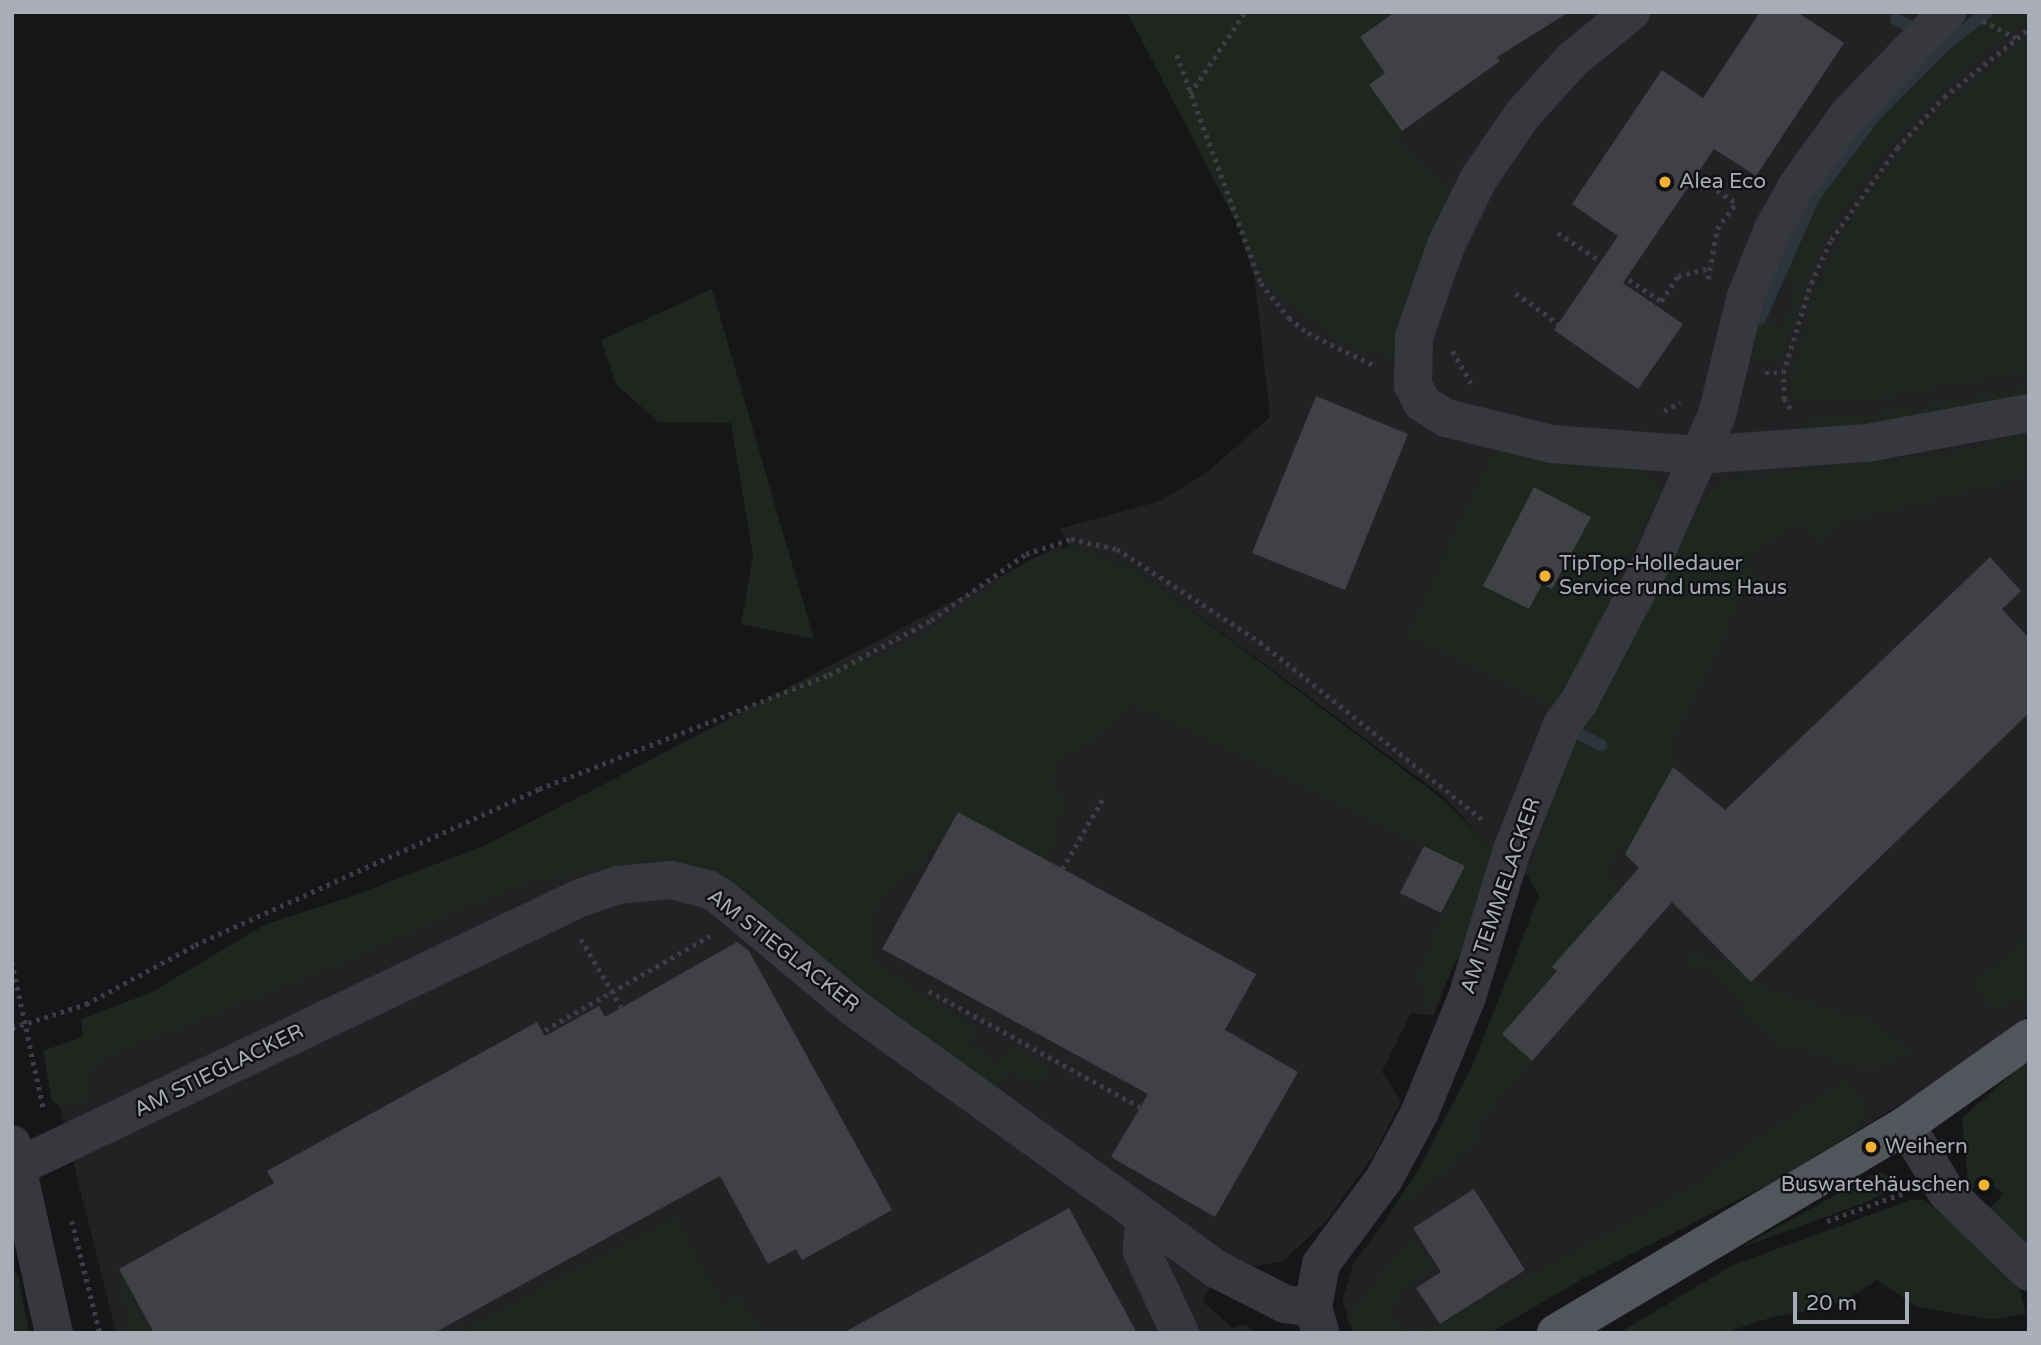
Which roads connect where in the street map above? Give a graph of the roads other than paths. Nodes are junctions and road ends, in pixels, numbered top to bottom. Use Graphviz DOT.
graph roads {
  1 [pos="1631,12"];
  2 [pos="1963,15"];
  3 [pos="2029,413"];
  4 [pos="1698,456"];
  5 [pos="2029,1038"];
  6 [pos="1906,1125"];
  7 [pos="15,1156"];
  8 [pos="1144,1220"];
  9 [pos="2029,1272"];
  10 [pos="1317,1321"];
  11 [pos="54,1333"];
  12 [pos="1180,1333"];
  13 [pos="1556,1333"];
  1 -- 4 [label="street"];
  2 -- 4 [label="street, AM TEMMELACKER"];
  3 -- 4 [label="street"];
  4 -- 10 [label="street, AM TEMMELACKER"];
  5 -- 6 [label="main road"];
  6 -- 9 [label="street"];
  6 -- 13 [label="main road"];
  7 -- 8 [label="street, AM STIEGLACKER"];
  7 -- 11 [label="street"];
  8 -- 10 [label="street, AM STIEGLACKER"];
  8 -- 12 [label="street"];
}
